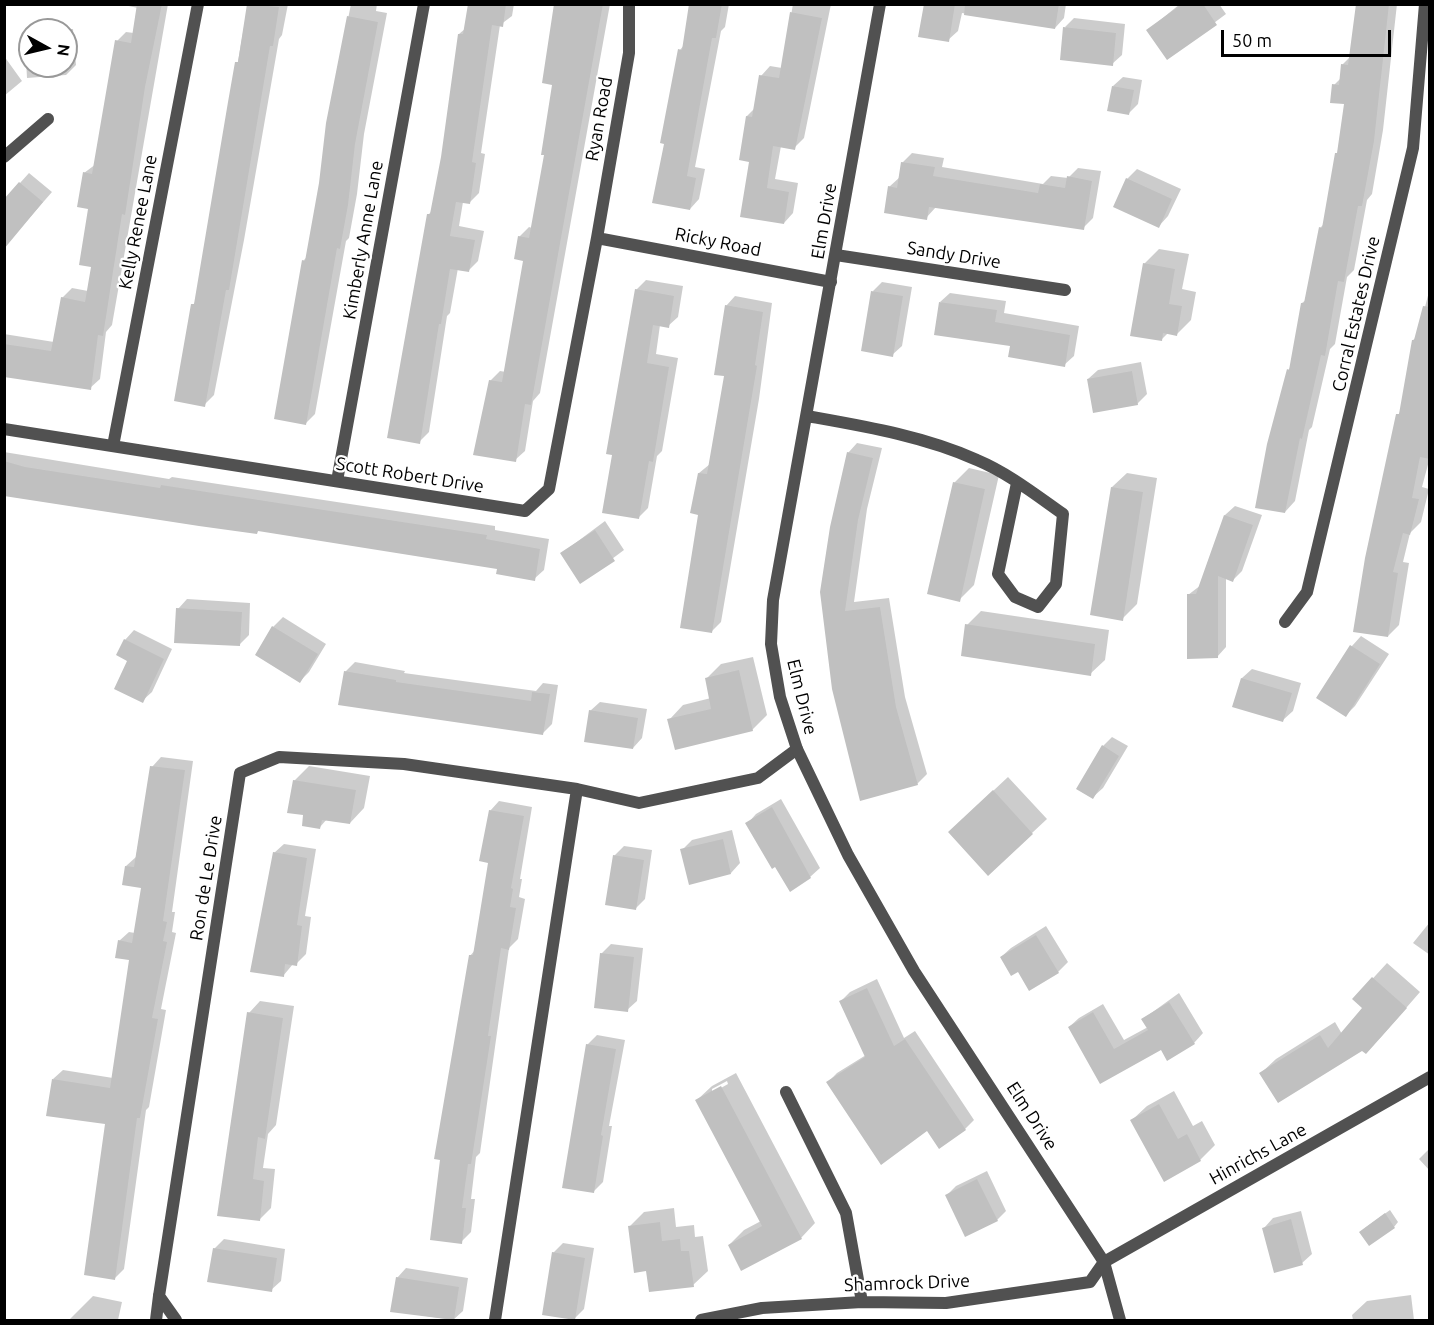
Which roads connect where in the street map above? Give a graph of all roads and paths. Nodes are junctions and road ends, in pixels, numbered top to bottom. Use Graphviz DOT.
graph roads {
  1 [pos="198,4"];
  2 [pos="424,4"];
  3 [pos="629,4"];
  4 [pos="880,4"];
  5 [pos="1425,4"];
  6 [pos="48,119"];
  7 [pos="4,157"];
  8 [pos="597,238"];
  9 [pos="836,255"];
  10 [pos="831,282"];
  11 [pos="1065,290"];
  12 [pos="807,416"];
  13 [pos="4,429"];
  14 [pos="113,446"];
  15 [pos="337,481"];
  16 [pos="1017,483"];
  17 [pos="1285,622"];
  18 [pos="797,749"];
  19 [pos="577,789"];
  20 [pos="1430,1077"];
  21 [pos="786,1092"];
  22 [pos="1104,1262"];
  23 [pos="159,1296"];
  24 [pos="862,1302"];
  25 [pos="156,1320"];
  26 [pos="176,1320"];
  27 [pos="495,1320"];
  28 [pos="705,1320"];
  29 [pos="1120,1320"];
  1 -- 14 [label="street, Kelly Renee Lane"];
  2 -- 15 [label="street, Kimberly Anne Lane"];
  3 -- 8 [label="street, Ryan Road"];
  4 -- 9 [label="street, Elm Drive"];
  5 -- 17 [label="street, Corral Estates Drive"];
  6 -- 7 [label="street"];
  8 -- 10 [label="street, Ricky Road"];
  8 -- 15 [label="street, Scott Robert Drive"];
  9 -- 10 [label="street, Elm Drive"];
  9 -- 11 [label="street, Sandy Drive"];
  10 -- 12 [label="street, Elm Drive"];
  12 -- 16 [label="street"];
  12 -- 18 [label="street, Elm Drive"];
  13 -- 14 [label="street, Scott Robert Drive"];
  14 -- 15 [label="street, Scott Robert Drive"];
  16 -- 16 [label="street"];
  18 -- 19 [label="street, Ron de Le Drive"];
  18 -- 22 [label="street, Elm Drive"];
  19 -- 23 [label="street, Ron de Le Drive"];
  19 -- 27 [label="street"];
  20 -- 22 [label="street, Hinrichs Lane"];
  21 -- 24 [label="street"];
  22 -- 24 [label="street, Shamrock Drive"];
  22 -- 29 [label="street, Elm Drive"];
  23 -- 25 [label="street"];
  23 -- 26 [label="street"];
  24 -- 28 [label="street, Shamrock Drive"];
}
